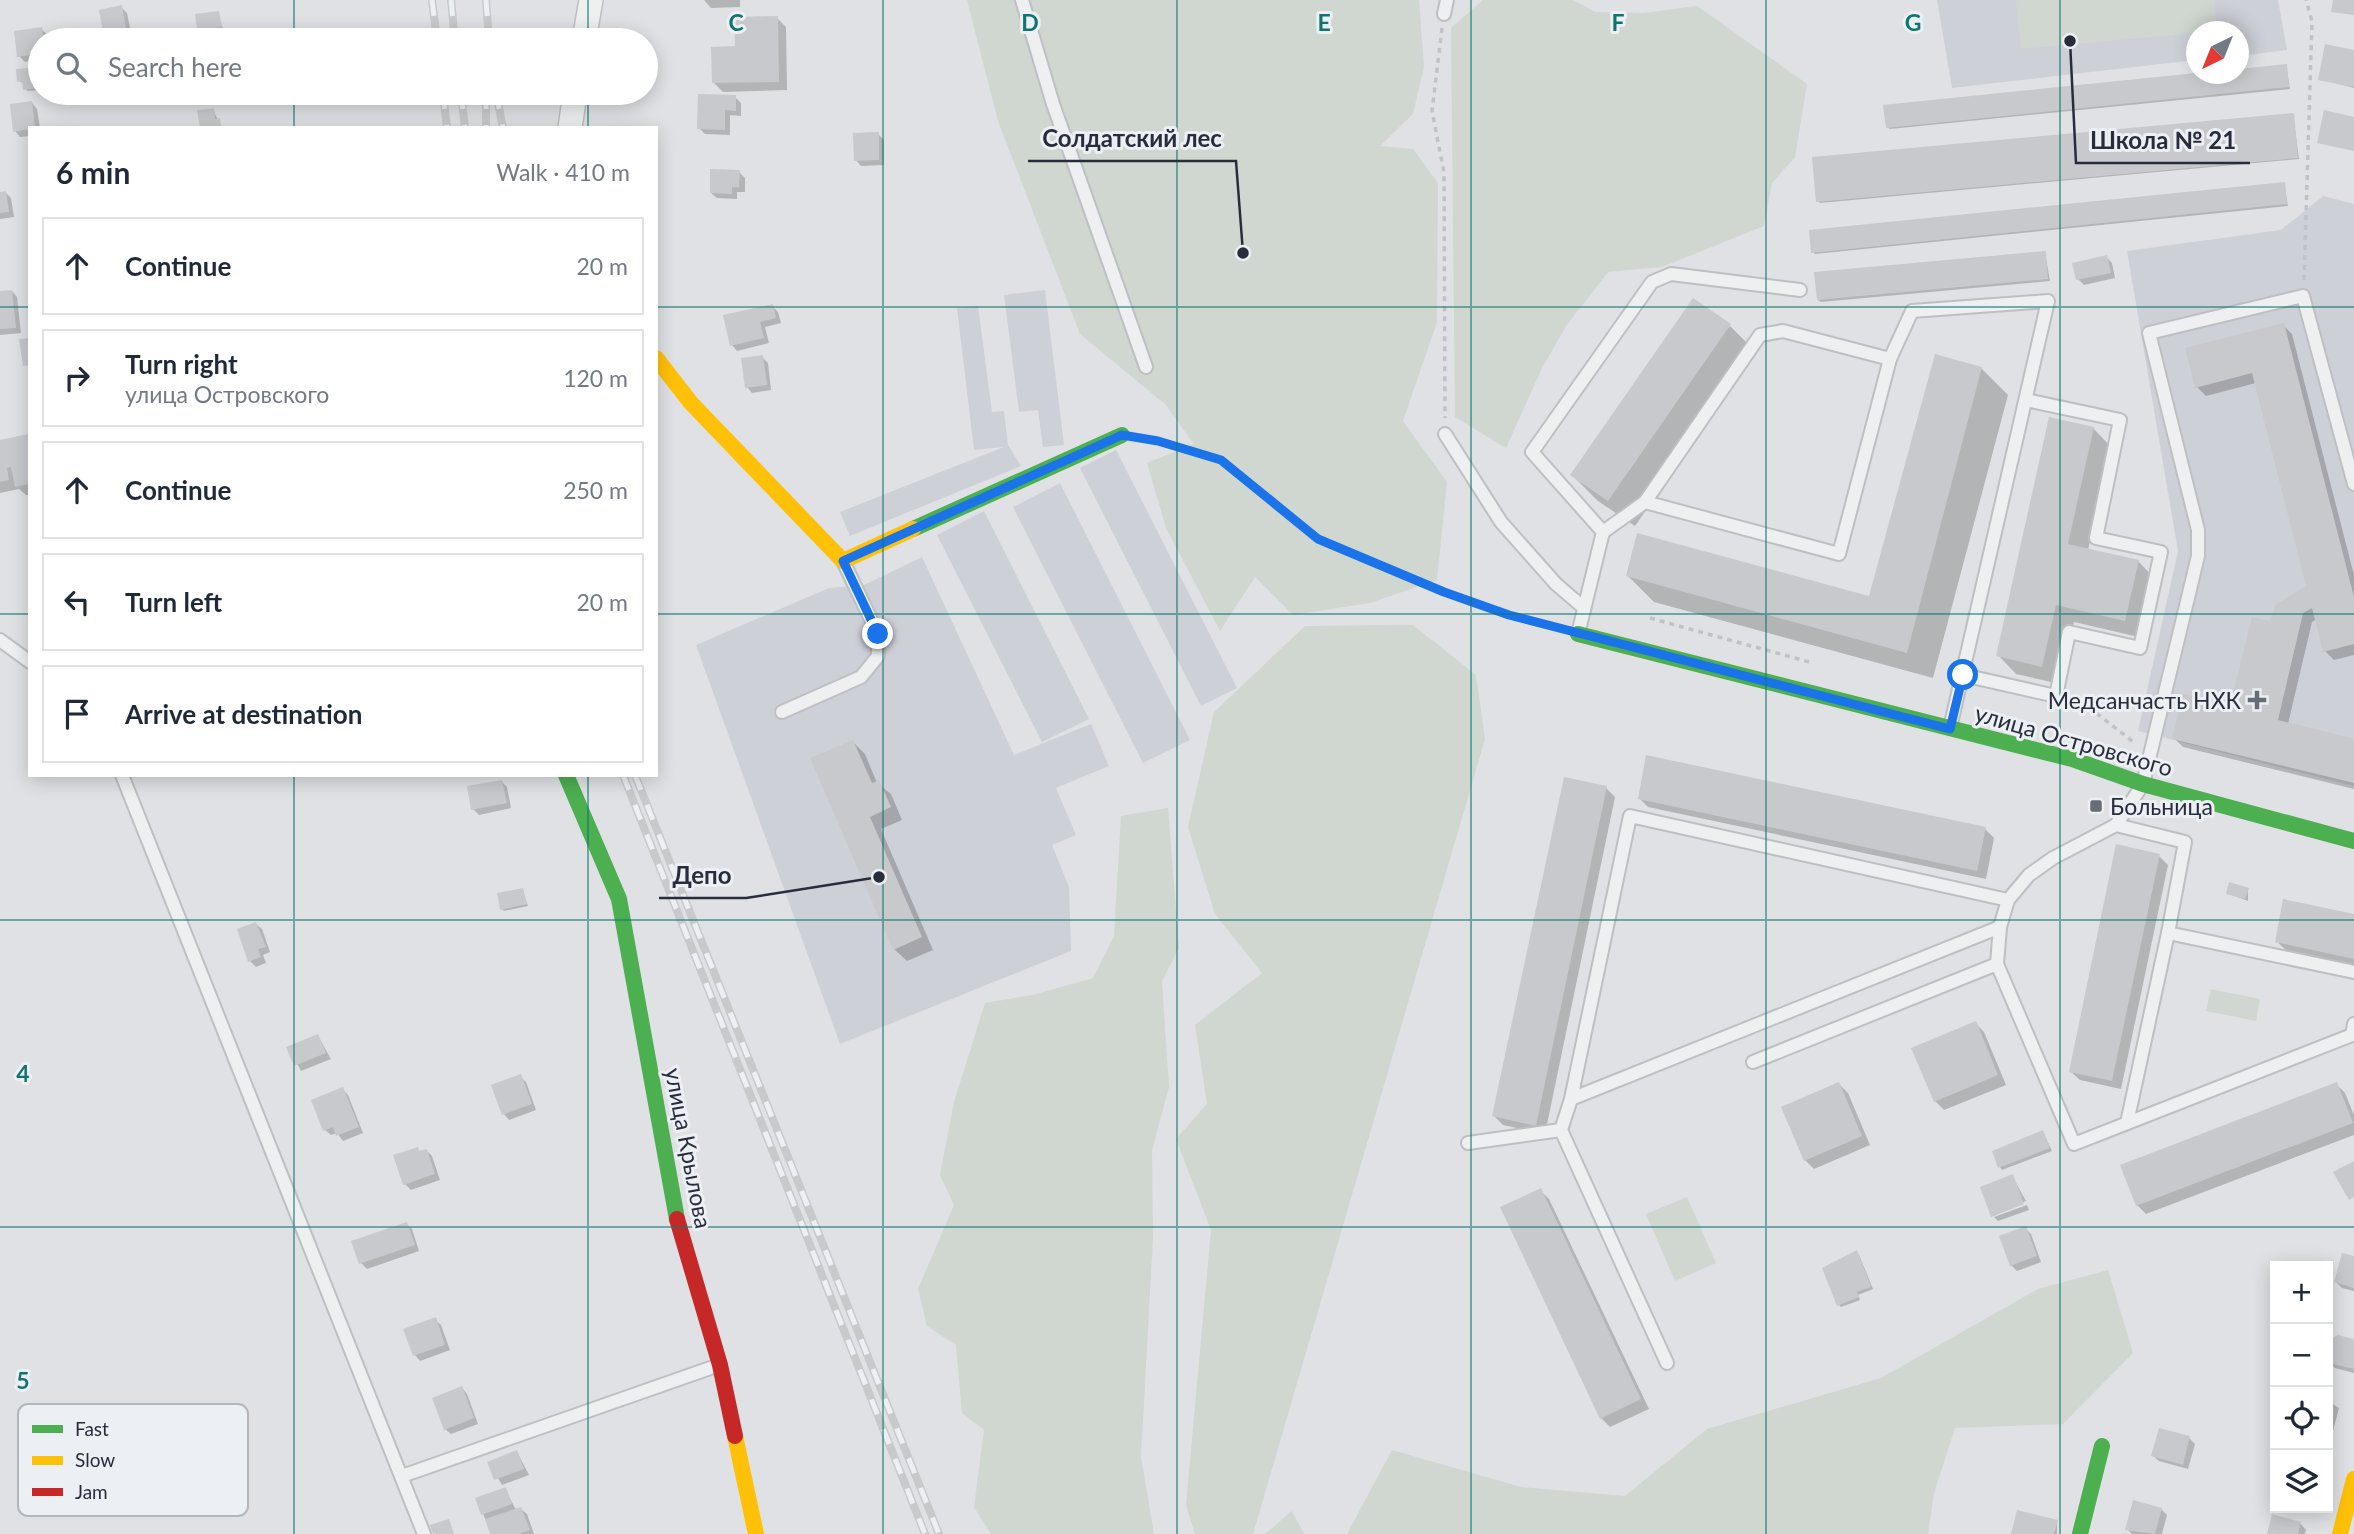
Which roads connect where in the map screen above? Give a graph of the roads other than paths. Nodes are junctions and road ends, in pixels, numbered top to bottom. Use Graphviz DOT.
graph roads {
  1 [pos="590,0"];
  2 [pos="1022,0"];
  3 [pos="1447,0"];
  4 [pos="1444,14"];
  5 [pos="586,28"];
  6 [pos="573,105"];
  7 [pos="570,126"];
  8 [pos="1800,290"];
  9 [pos="1890,359"];
  10 [pos="658,361"];
  11 [pos="1146,367"];
  12 [pos="2026,400"];
  13 [pos="1445,434"];
  14 [pos="1122,435"];
  15 [pos="2354,484"];
  16 [pos="1645,502"];
  17 [pos="1604,532"];
  18 [pos="843,561"];
  19 [pos="1584,608"];
  20 [pos="1578,634"];
  21 [pos="0,640"];
  22 [pos="28,661"];
  23 [pos="1963,675"];
  24 [pos="782,712"];
  25 [pos="1950,729"];
  26 [pos="123,777"];
  27 [pos="567,777"];
  28 [pos="2143,784"];
  29 [pos="2116,825"];
  30 [pos="2354,841"];
  31 [pos="2008,900"];
  32 [pos="2000,927"];
  33 [pos="2168,933"];
  34 [pos="1997,964"];
  35 [pos="2354,972"];
  36 [pos="2354,1024"];
  37 [pos="1753,1062"];
  38 [pos="1571,1099"];
  39 [pos="2127,1124"];
  40 [pos="1561,1130"];
  41 [pos="1468,1143"];
  42 [pos="1667,1363"];
  43 [pos="720,1365"];
  44 [pos="2102,1446"];
  45 [pos="402,1476"];
  46 [pos="2354,1479"];
  47 [pos="424,1534"];
  48 [pos="756,1534"];
  49 [pos="2080,1534"];
  50 [pos="2340,1534"];
  1 -- 5 [label="street"];
  2 -- 11 [label="lane"];
  3 -- 4 [label="lane"];
  6 -- 7 [label="street"];
  8 -- 17 [label="lane"];
  9 -- 12 [label="lane"];
  9 -- 16 [label="lane"];
  9 -- 16 [label="lane"];
  10 -- 18 [label="street"];
  12 -- 23 [label="lane"];
  12 -- 23 [label="lane"];
  13 -- 19 [label="lane"];
  14 -- 18 [label="street"];
  15 -- 28 [label="lane"];
  16 -- 17 [label="lane"];
  17 -- 19 [label="lane"];
  18 -- 24 [label="lane"];
  19 -- 20 [label="lane"];
  20 -- 25 [label="street, улица Островского"];
  21 -- 22 [label="lane"];
  23 -- 25 [label="lane"];
  25 -- 28 [label="street, улица Островского"];
  26 -- 45 [label="lane"];
  27 -- 43 [label="street, улица Крылова"];
  28 -- 29 [label="lane"];
  28 -- 30 [label="street, улица Островского"];
  29 -- 31 [label="lane"];
  29 -- 33 [label="lane"];
  31 -- 32 [label="lane"];
  31 -- 38 [label="lane"];
  32 -- 34 [label="lane"];
  32 -- 38 [label="lane"];
  33 -- 35 [label="lane"];
  33 -- 39 [label="lane"];
  34 -- 37 [label="lane"];
  34 -- 39 [label="lane"];
  36 -- 39 [label="lane"];
  38 -- 40 [label="lane"];
  40 -- 41 [label="lane"];
  40 -- 42 [label="lane"];
  43 -- 45 [label="lane"];
  43 -- 48 [label="street, улица Крылова"];
  44 -- 49 [label="street"];
  45 -- 47 [label="lane"];
  46 -- 50 [label="street"];
}
